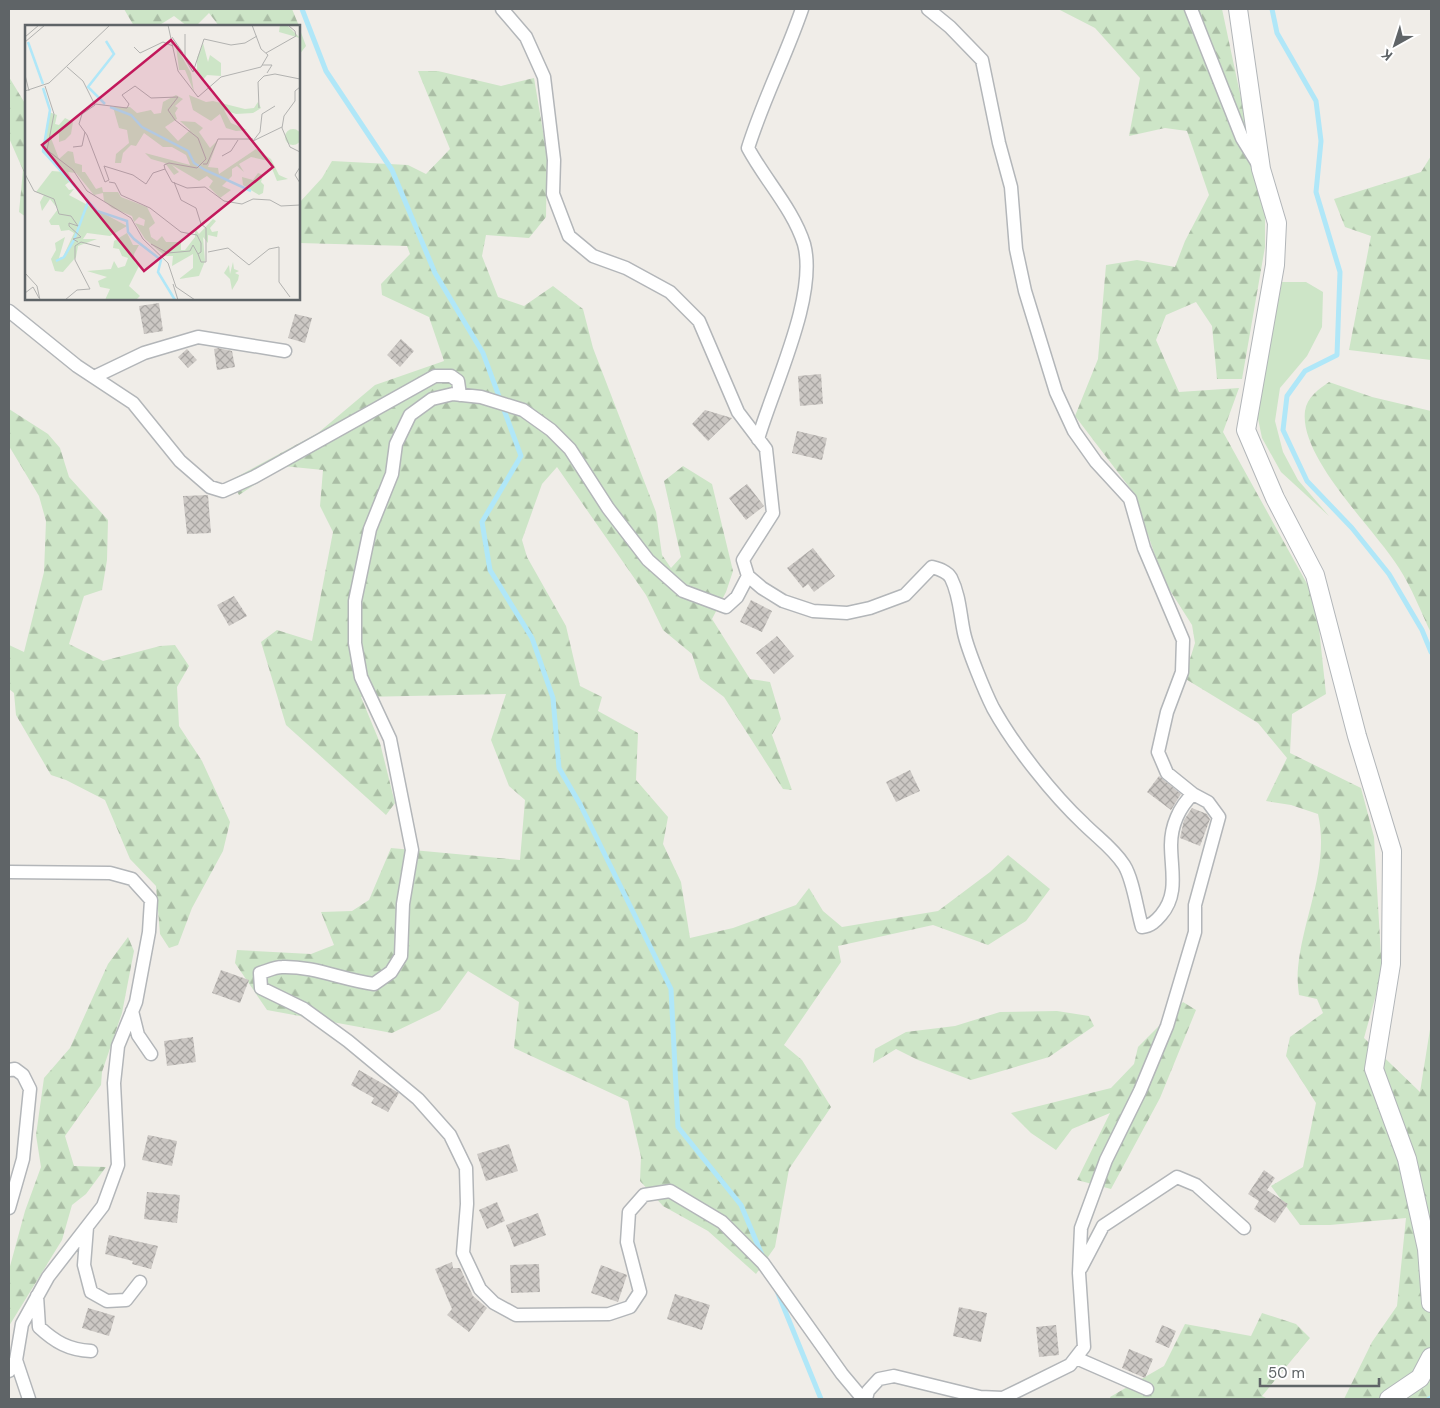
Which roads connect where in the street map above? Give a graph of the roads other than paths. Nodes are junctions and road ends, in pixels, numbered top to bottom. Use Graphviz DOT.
graph roads {
  1 [pos="502,9"];
  2 [pos="802,9"];
  3 [pos="928,9"];
  4 [pos="1191,9"];
  5 [pos="1238,9"];
  6 [pos="1261,169"];
  7 [pos="9,311"];
  8 [pos="285,351"];
  9 [pos="94,377"];
  10 [pos="460,395"];
  11 [pos="758,439"];
  12 [pos="748,576"];
  13 [pos="1193,794"];
  14 [pos="9,872"];
  15 [pos="132,1011"];
  16 [pos="151,1054"];
  17 [pos="9,1070"];
  18 [pos="9,1208"];
  19 [pos="87,1227"];
  20 [pos="1244,1228"];
  21 [pos="1079,1273"];
  22 [pos="140,1282"];
  23 [pos="38,1296"];
  24 [pos="1431,1303"];
  25 [pos="91,1352"];
  26 [pos="1431,1357"];
  27 [pos="1076,1358"];
  28 [pos="12,1366"];
  29 [pos="1146,1389"];
  30 [pos="30,1399"];
  31 [pos="864,1399"];
  32 [pos="1389,1399"];
  1 -- 11 [label="street"];
  2 -- 11 [label="street"];
  3 -- 13 [label="street"];
  4 -- 6 [label="street"];
  5 -- 6 [label="street"];
  6 -- 24 [label="street"];
  7 -- 9 [label="street"];
  8 -- 9 [label="street"];
  9 -- 10 [label="street"];
  10 -- 12 [label="street"];
  10 -- 31 [label="street"];
  11 -- 12 [label="street"];
  12 -- 13 [label="street"];
  13 -- 21 [label="street"];
  14 -- 15 [label="street"];
  15 -- 16 [label="street"];
  15 -- 19 [label="street"];
  17 -- 18 [label="street"];
  19 -- 22 [label="street"];
  19 -- 23 [label="street"];
  20 -- 21 [label="street"];
  21 -- 27 [label="street"];
  23 -- 25 [label="street"];
  23 -- 28 [label="street"];
  26 -- 32 [label="street"];
  27 -- 29 [label="street"];
  27 -- 31 [label="street"];
  28 -- 30 [label="street"];
}
